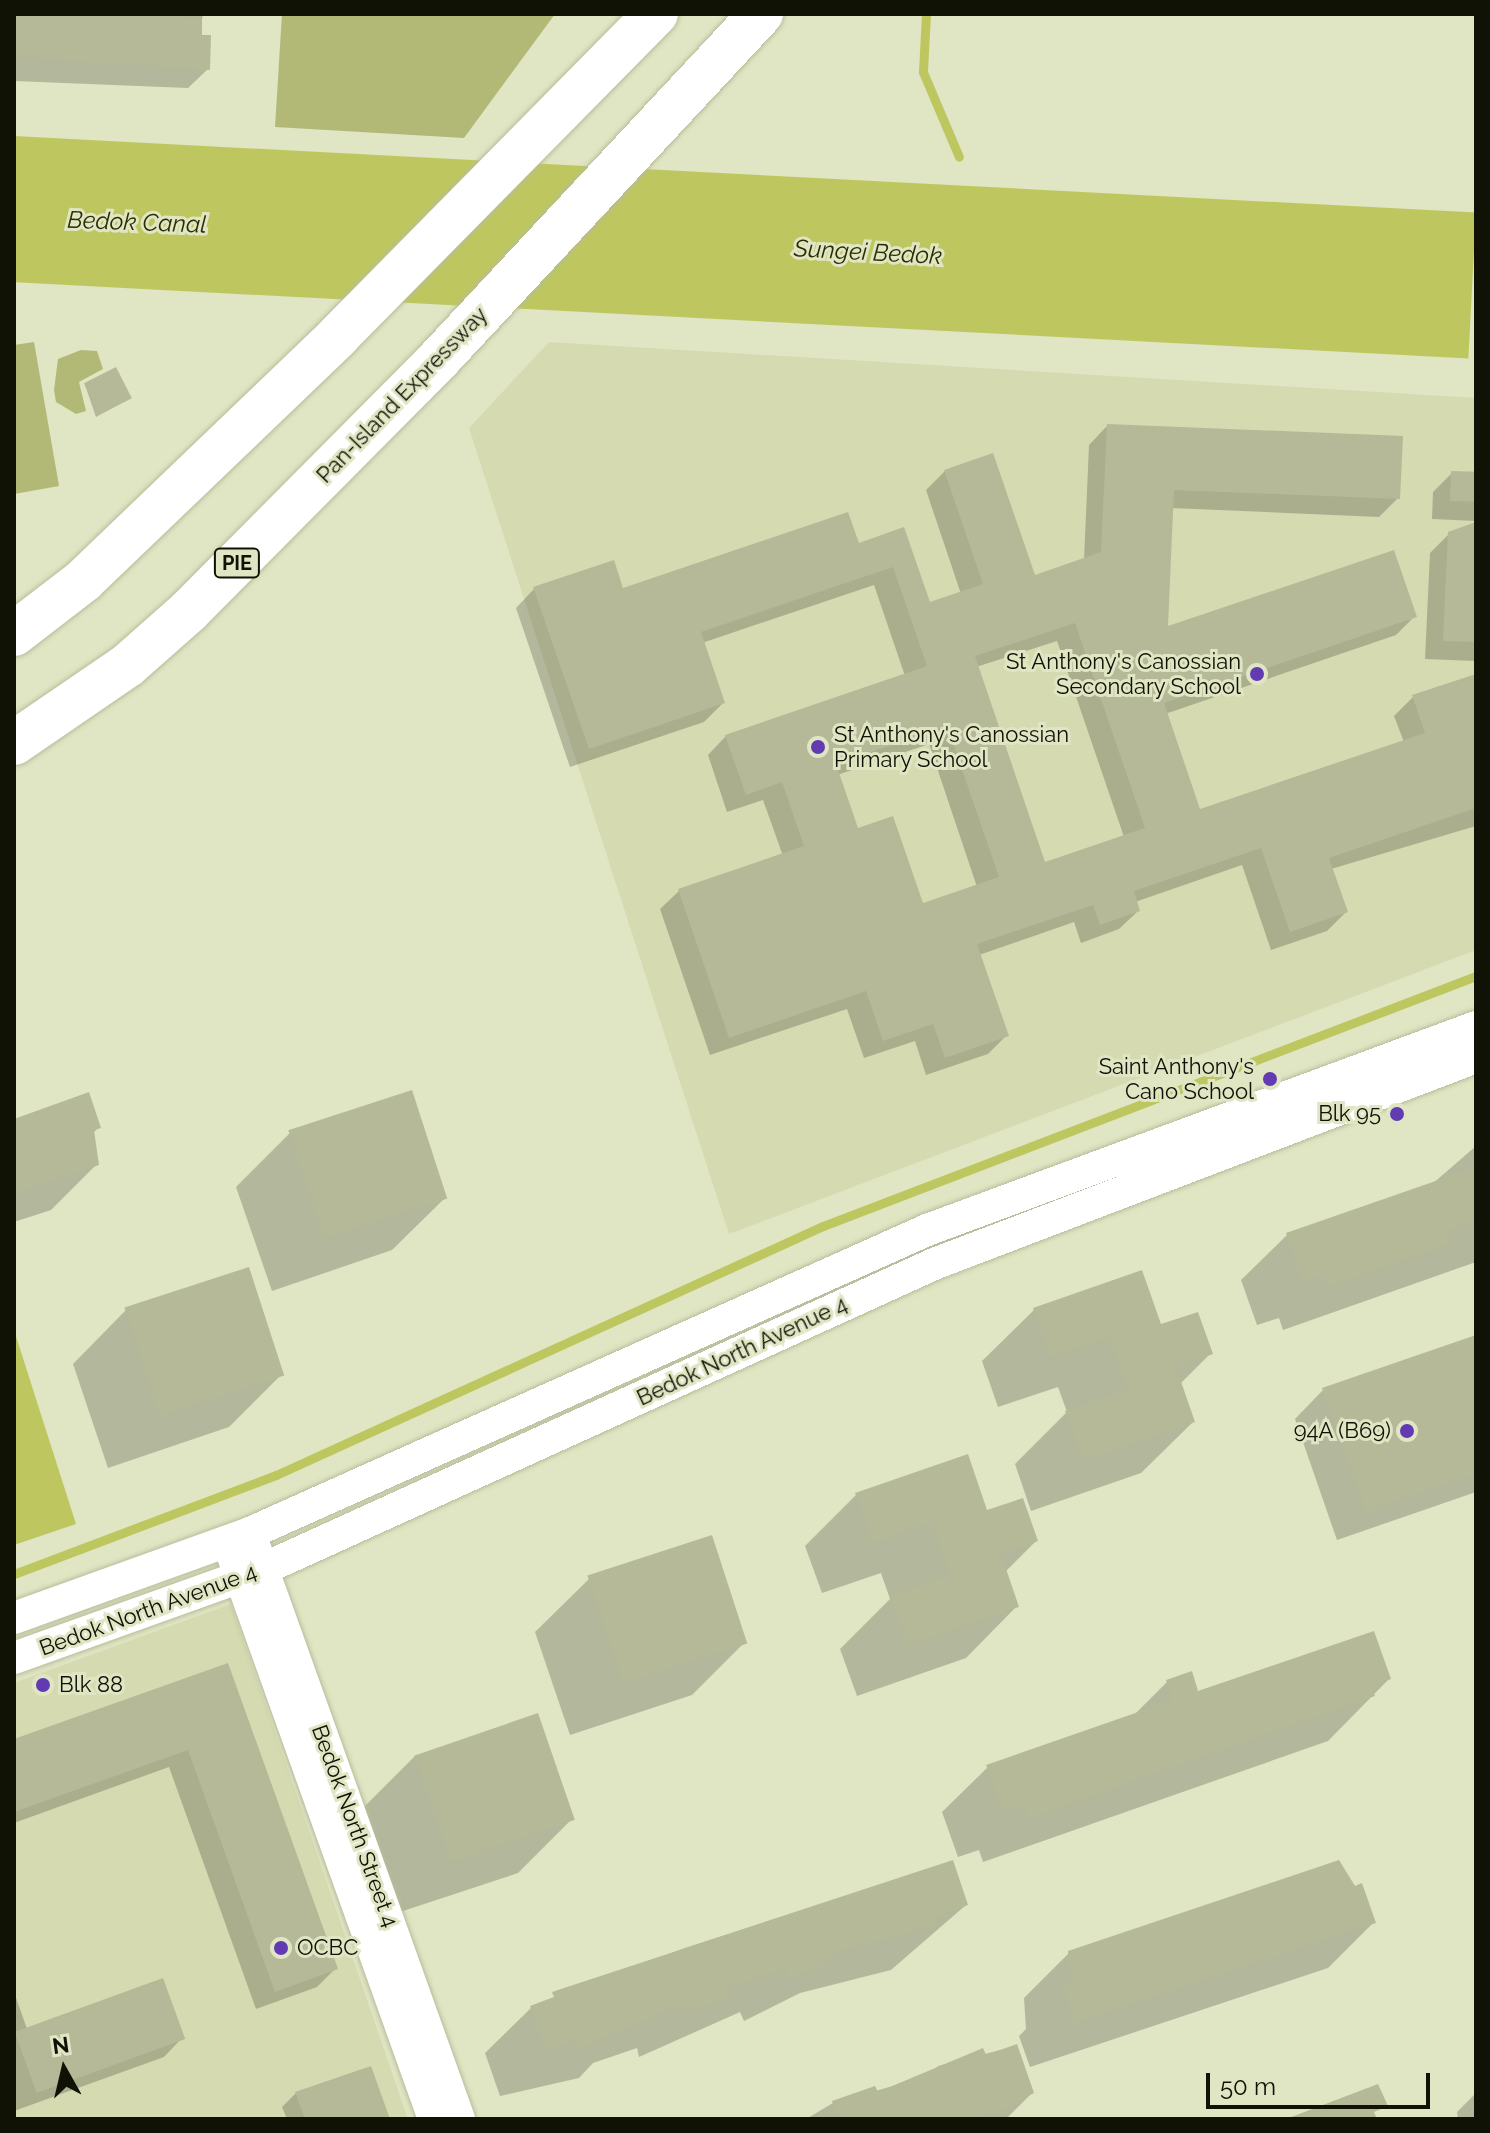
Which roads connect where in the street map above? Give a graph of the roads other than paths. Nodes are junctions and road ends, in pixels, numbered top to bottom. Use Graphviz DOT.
graph roads {
  1 [pos="761,14"];
  2 [pos="645,26"];
  3 [pos="14,634"];
  4 [pos="14,743"];
  5 [pos="1476,1027"];
  6 [pos="1476,1057"];
  7 [pos="239,1538"];
  8 [pos="252,1573"];
  9 [pos="14,1618"];
  10 [pos="14,1658"];
  11 [pos="434,2119"];
  12 [pos="459,2119"];
  1 -- 4 [label="highway, Pan-Island Expressway / PIE"];
  2 -- 3 [label="highway"];
  5 -- 7 [label="street, Bedok North Avenue 4"];
  6 -- 8 [label="street, Bedok North Avenue 4"];
  7 -- 8 [label="street, Bedok North Street 4"];
  7 -- 9 [label="street, Bedok North Avenue 4"];
  8 -- 10 [label="street, Bedok North Avenue 4"];
  8 -- 11 [label="street, Bedok North Street 4"];
  8 -- 12 [label="street, Bedok North Street 4"];
}
